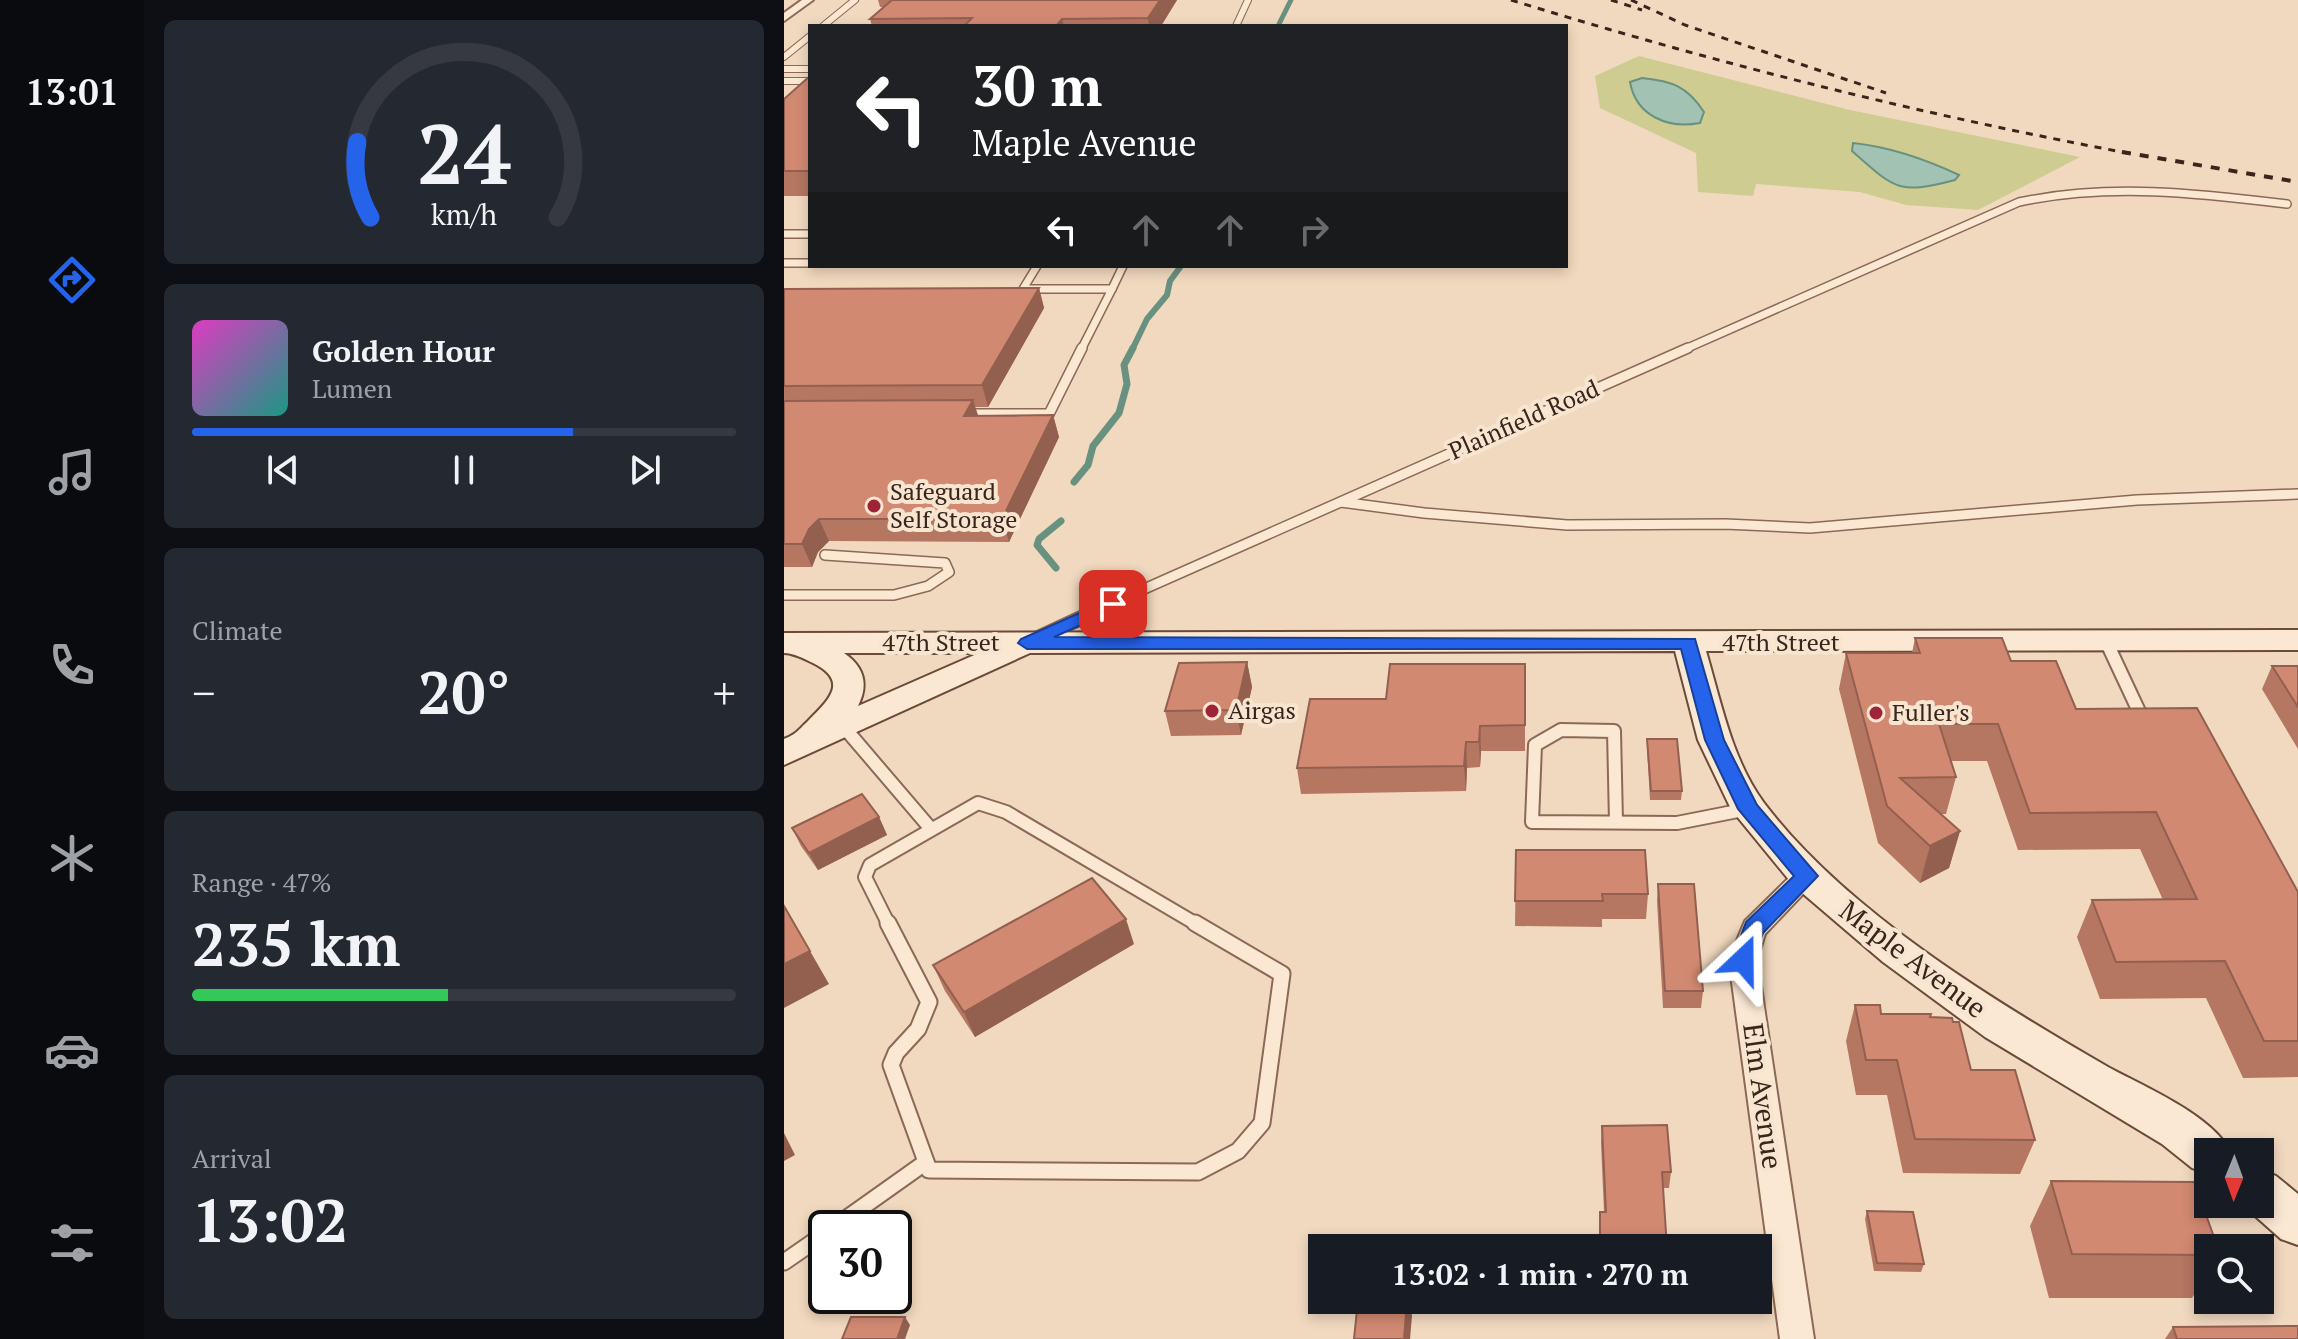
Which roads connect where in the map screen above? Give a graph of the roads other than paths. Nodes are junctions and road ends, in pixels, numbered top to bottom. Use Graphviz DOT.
graph roads {
  1 [pos="808,0"];
  2 [pos="855,0"];
  3 [pos="1248,0"];
  4 [pos="784,7"];
  5 [pos="798,7"];
  6 [pos="784,18"];
  7 [pos="825,24"];
  8 [pos="1237,24"];
  9 [pos="808,38"];
  10 [pos="784,57"];
  11 [pos="784,69"];
  12 [pos="808,69"];
  13 [pos="784,81"];
  14 [pos="808,81"];
  15 [pos="2287,204"];
  16 [pos="784,234"];
  17 [pos="808,234"];
  18 [pos="784,263"];
  19 [pos="808,263"];
  20 [pos="1036,268"];
  21 [pos="1122,268"];
  22 [pos="1007,289"];
  23 [pos="1023,289"];
  24 [pos="1112,289"];
  25 [pos="956,414"];
  26 [pos="2298,494"];
  27 [pos="1339,502"];
  28 [pos="825,555"];
  29 [pos="784,595"];
  30 [pos="2298,640"];
  31 [pos="2106,641"];
  32 [pos="784,643"];
  33 [pos="1027,643"];
  34 [pos="1688,643"];
  35 [pos="843,726"];
  36 [pos="2147,730"];
  37 [pos="788,751"];
  38 [pos="1749,809"];
  39 [pos="1616,822"];
  40 [pos="931,829"];
  41 [pos="1807,876"];
  42 [pos="2194,1142"];
  43 [pos="926,1162"];
  44 [pos="2274,1203"];
  45 [pos="858,1210"];
  46 [pos="2298,1223"];
  47 [pos="808,1245"];
  48 [pos="784,1262"];
  49 [pos="1797,1339"];
  1 -- 5 [label="street"];
  2 -- 7 [label="lane"];
  3 -- 8 [label="lane"];
  4 -- 5 [label="lane"];
  5 -- 6 [label="street"];
  9 -- 10 [label="lane"];
  11 -- 12 [label="lane"];
  13 -- 14 [label="lane"];
  15 -- 27 [label="lane, Plainfield Road"];
  16 -- 17 [label="lane"];
  18 -- 19 [label="lane"];
  20 -- 23 [label="lane"];
  21 -- 24 [label="lane"];
  22 -- 23 [label="lane"];
  23 -- 24 [label="lane"];
  24 -- 25 [label="lane"];
  26 -- 27 [label="lane"];
  27 -- 33 [label="lane, Plainfield Road"];
  28 -- 29 [label="lane"];
  30 -- 31 [label="main road, 47th Street"];
  31 -- 34 [label="main road, 47th Street"];
  31 -- 36 [label="lane"];
  32 -- 33 [label="main road, 47th Street"];
  32 -- 37 [label="main road"];
  33 -- 34 [label="main road, 47th Street"];
  33 -- 35 [label="main road, Plainfield Road"];
  34 -- 38 [label="main road, Maple Avenue"];
  35 -- 37 [label="main road, Plainfield Road"];
  35 -- 40 [label="lane"];
  38 -- 39 [label="lane"];
  38 -- 41 [label="main road, Maple Avenue"];
  39 -- 39 [label="lane"];
  40 -- 43 [label="lane"];
  40 -- 43 [label="lane"];
  41 -- 42 [label="main road, Maple Avenue"];
  41 -- 49 [label="street, Elm Avenue"];
  43 -- 45 [label="lane"];
  44 -- 46 [label="main road"];
  47 -- 48 [label="lane"];
}
